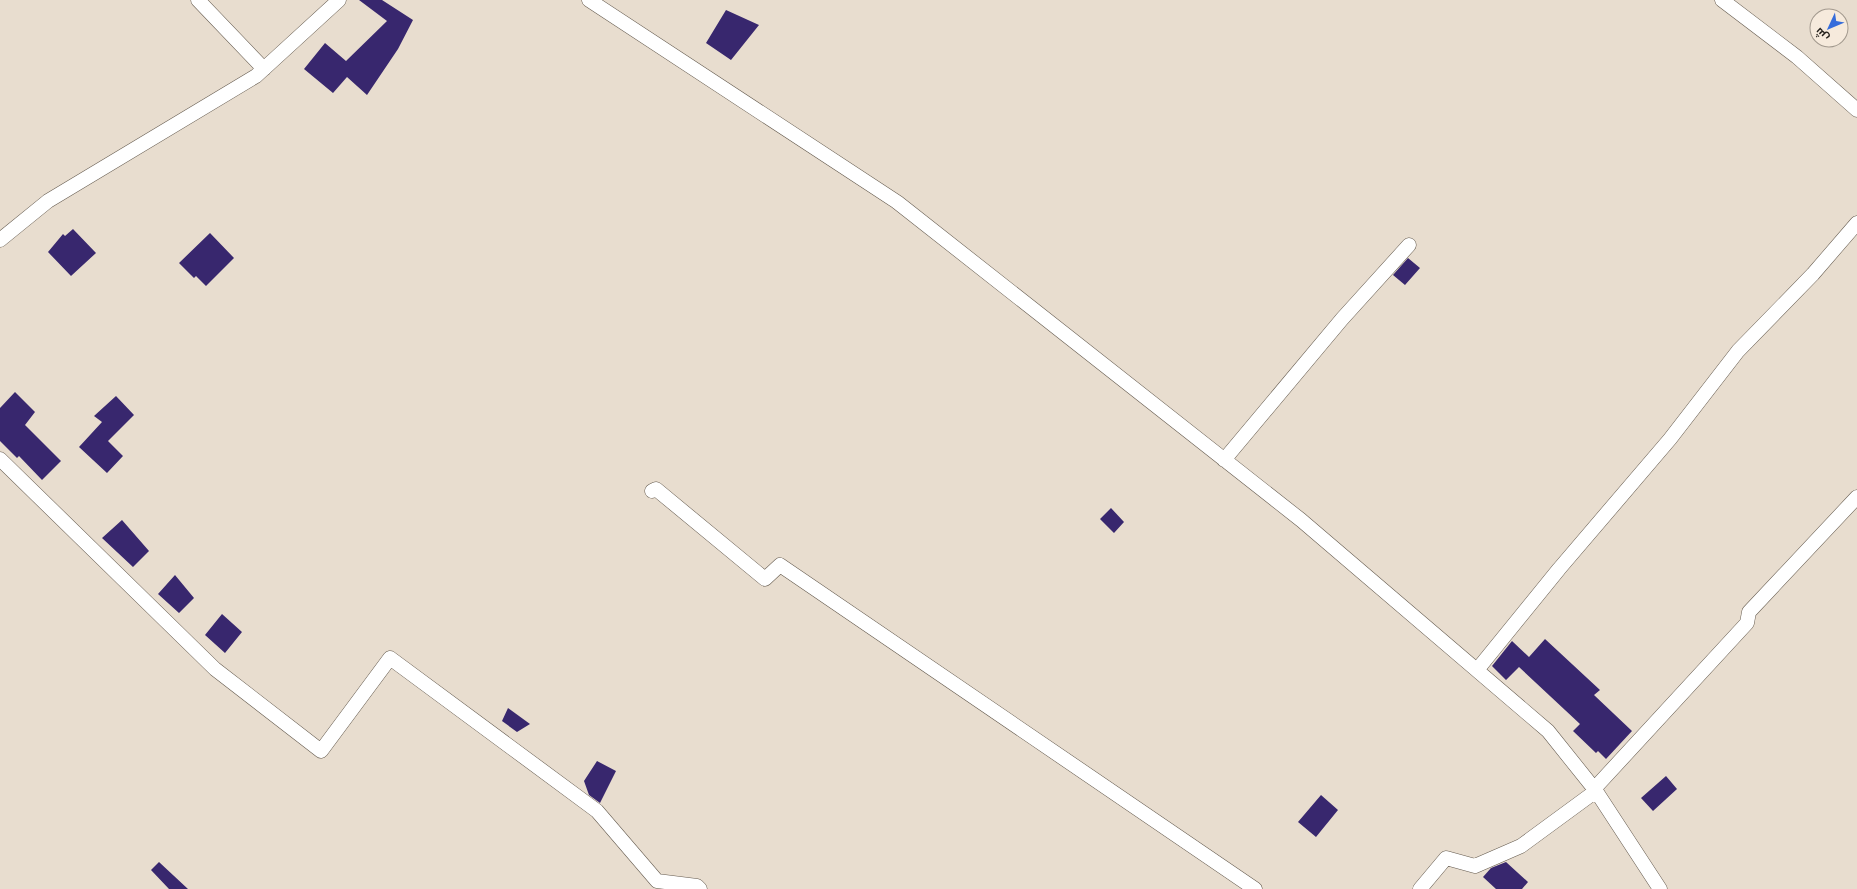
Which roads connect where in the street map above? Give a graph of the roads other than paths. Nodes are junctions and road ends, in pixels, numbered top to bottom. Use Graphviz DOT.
graph roads {
  1 [pos="198,0"];
  2 [pos="339,0"];
  3 [pos="589,0"];
  4 [pos="1722,0"];
  5 [pos="264,70"];
  6 [pos="1857,110"];
  7 [pos="1857,223"];
  8 [pos="0,240"];
  9 [pos="1409,245"];
  10 [pos="0,459"];
  11 [pos="1224,460"];
  12 [pos="652,490"];
  13 [pos="1857,497"];
  14 [pos="1477,670"];
  15 [pos="1595,790"];
  16 [pos="700,889"];
  17 [pos="1255,889"];
  18 [pos="1420,889"];
  19 [pos="1660,889"];
  1 -- 5 [label="street"];
  2 -- 5 [label="street"];
  3 -- 11 [label="street"];
  4 -- 6 [label="street"];
  5 -- 8 [label="street"];
  7 -- 14 [label="street"];
  9 -- 11 [label="street"];
  10 -- 16 [label="street"];
  11 -- 14 [label="street"];
  12 -- 17 [label="street"];
  13 -- 15 [label="street"];
  14 -- 15 [label="street"];
  15 -- 18 [label="street"];
  15 -- 19 [label="street"];
}
